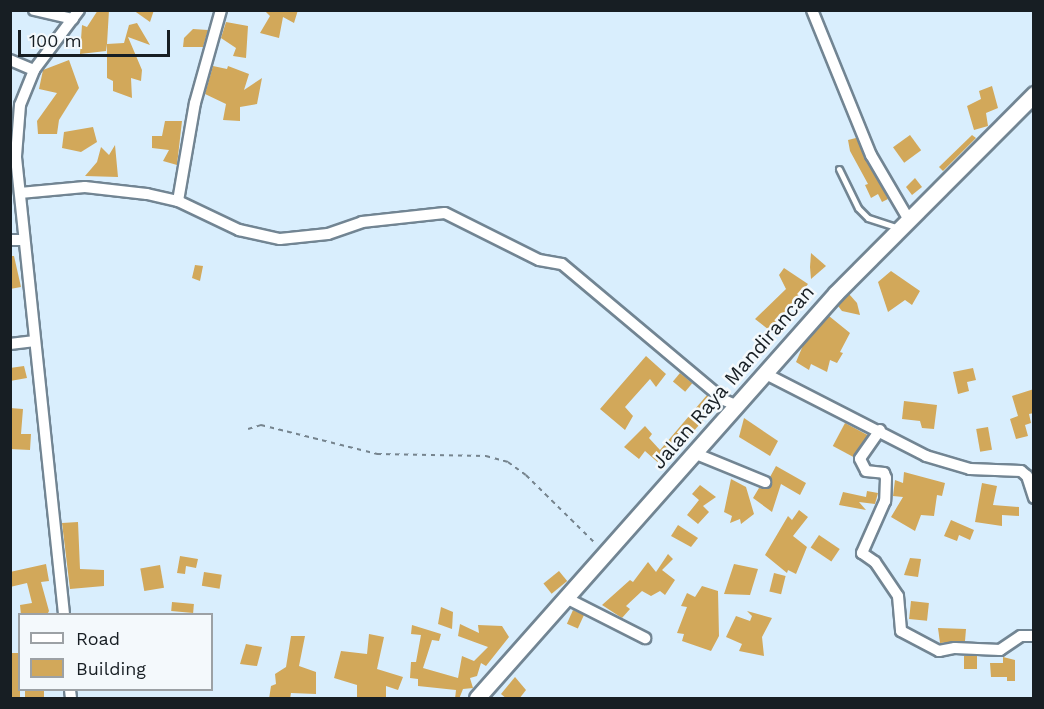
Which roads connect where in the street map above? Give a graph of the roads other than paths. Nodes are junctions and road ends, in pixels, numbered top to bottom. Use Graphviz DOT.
graph roads {
  1 [pos="34,10"];
  2 [pos="221,10"];
  3 [pos="812,10"];
  4 [pos="76,15"];
  5 [pos="10,60"];
  6 [pos="34,69"];
  7 [pos="1034,94"];
  8 [pos="839,169"];
  9 [pos="20,193"];
  10 [pos="178,201"];
  11 [pos="904,225"];
  12 [pos="10,240"];
  13 [pos="24,240"];
  14 [pos="33,341"];
  15 [pos="10,344"];
  16 [pos="764,373"];
  17 [pos="735,405"];
  18 [pos="880,430"];
  19 [pos="694,453"];
  20 [pos="765,482"];
  21 [pos="1034,498"];
  22 [pos="566,598"];
  23 [pos="64,613"];
  24 [pos="1034,636"];
  25 [pos="645,638"];
  26 [pos="477,699"];
  1 -- 4 [label="street"];
  2 -- 10 [label="street"];
  3 -- 11 [label="street"];
  4 -- 6 [label="street"];
  5 -- 6 [label="street"];
  6 -- 9 [label="street"];
  7 -- 11 [label="street, Jalan Raya Mandirancan"];
  8 -- 11 [label="lane"];
  9 -- 10 [label="street"];
  9 -- 13 [label="street"];
  10 -- 17 [label="street"];
  11 -- 16 [label="street, Jalan Raya Mandirancan"];
  12 -- 13 [label="street"];
  13 -- 14 [label="street"];
  14 -- 15 [label="street"];
  14 -- 23 [label="street"];
  16 -- 17 [label="street, Jalan Raya Mandirancan"];
  16 -- 18 [label="street"];
  17 -- 19 [label="street, Jalan Raya Mandirancan"];
  18 -- 21 [label="street"];
  18 -- 24 [label="street"];
  19 -- 20 [label="street"];
  19 -- 22 [label="street, Jalan Raya Mandirancan"];
  22 -- 25 [label="street"];
  22 -- 26 [label="street, Jalan Raya Mandirancan"];
}
